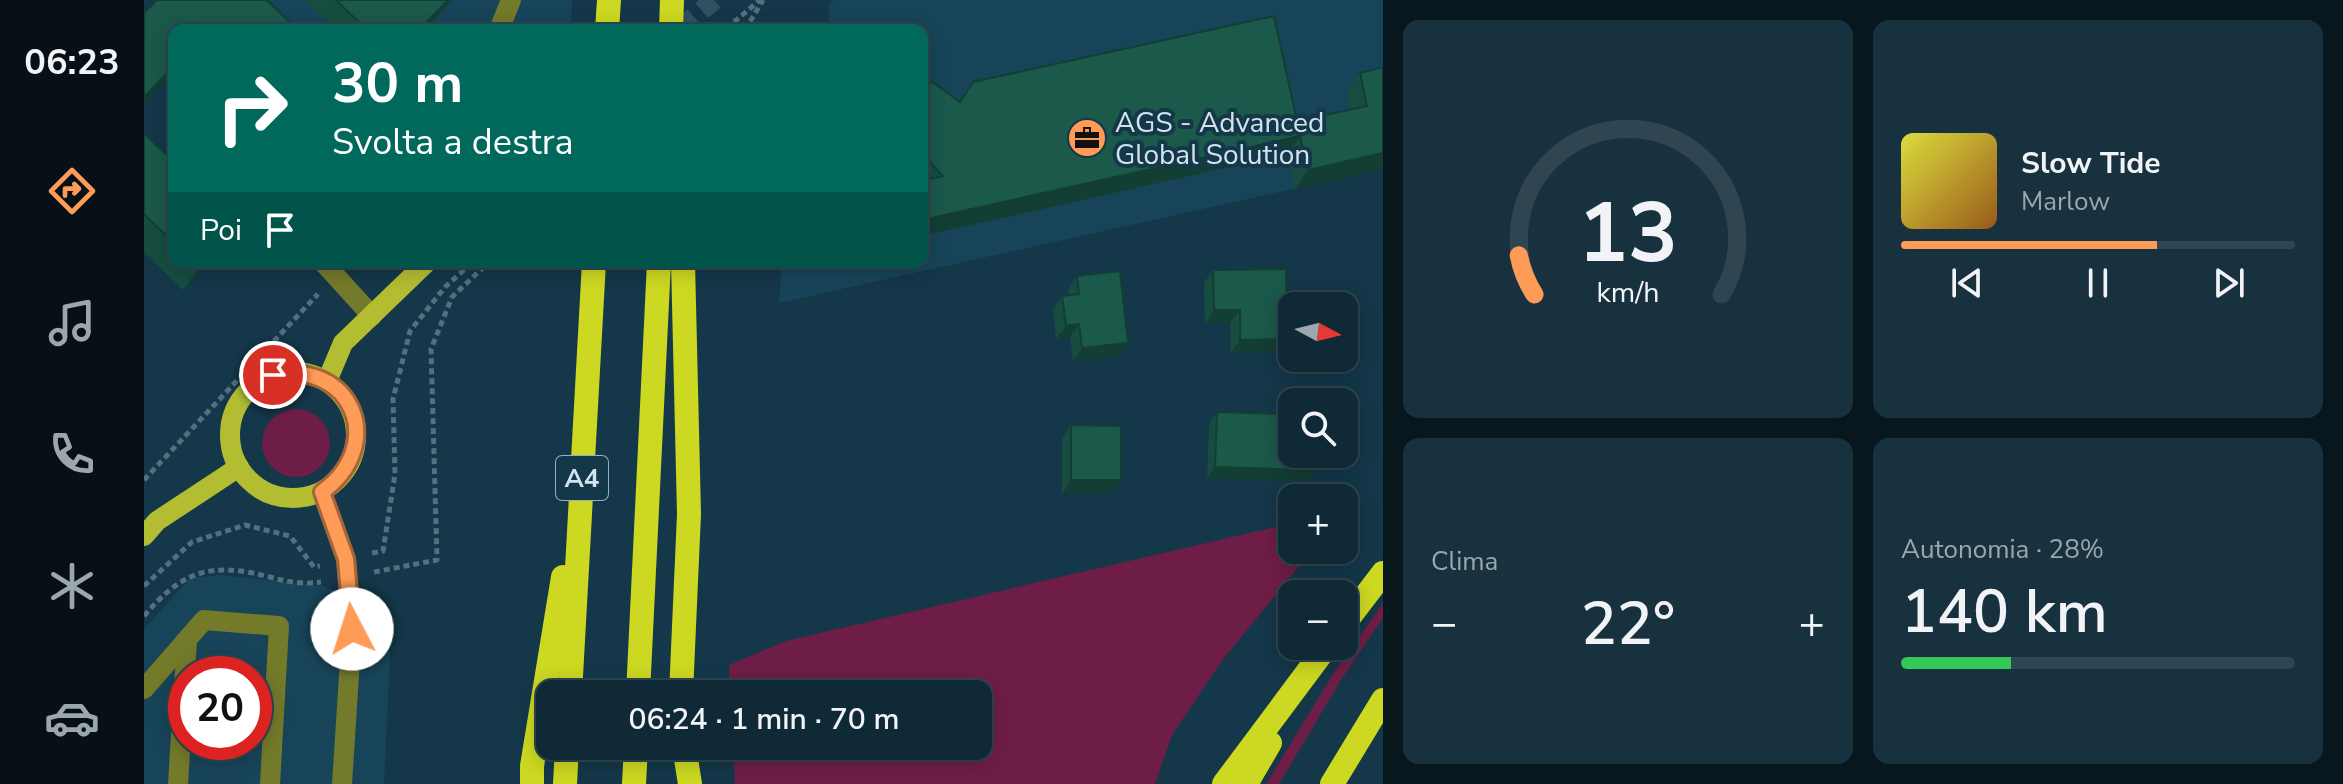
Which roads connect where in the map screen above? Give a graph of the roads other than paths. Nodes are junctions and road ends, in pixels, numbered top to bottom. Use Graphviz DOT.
graph roads {
  1 [pos="511,0"];
  2 [pos="609,0"];
  3 [pos="674,0"];
  4 [pos="501,24"];
  5 [pos="607,24"];
  6 [pos="672,24"];
  7 [pos="676,24"];
  8 [pos="330,268"];
  9 [pos="421,268"];
  10 [pos="594,268"];
  11 [pos="659,268"];
  12 [pos="683,268"];
  13 [pos="372,316"];
  14 [pos="327,381"];
  15 [pos="584,453"];
  16 [pos="239,467"];
  17 [pos="322,492"];
  18 [pos="144,536"];
  19 [pos="1383,573"];
  20 [pos="1358,606"];
  21 [pos="187,640"];
  22 [pos="1318,660"];
  23 [pos="1320,660"];
  24 [pos="571,680"];
  25 [pos="639,680"];
  26 [pos="682,680"];
  27 [pos="144,689"];
  28 [pos="1383,700"];
  29 [pos="566,760"];
  30 [pos="635,760"];
  31 [pos="686,760"];
  32 [pos="178,784"];
  33 [pos="270,784"];
  34 [pos="342,784"];
  35 [pos="532,784"];
  36 [pos="565,784"];
  37 [pos="634,784"];
  38 [pos="690,784"];
  39 [pos="1224,784"];
  40 [pos="1246,784"];
  41 [pos="1332,784"];
  1 -- 4 [label="lane"];
  2 -- 5 [label="highway"];
  3 -- 6 [label="highway"];
  3 -- 7 [label="highway"];
  8 -- 13 [label="lane"];
  9 -- 13 [label="main road"];
  10 -- 15 [label="highway, A4"];
  11 -- 25 [label="highway, A4"];
  12 -- 26 [label="highway"];
  13 -- 14 [label="main road"];
  14 -- 16 [label="main road"];
  14 -- 17 [label="main road"];
  15 -- 24 [label="highway, A4"];
  15 -- 35 [label="highway, A4"];
  16 -- 17 [label="main road"];
  16 -- 18 [label="main road"];
  17 -- 34 [label="lane"];
  19 -- 20 [label="highway"];
  21 -- 27 [label="lane"];
  21 -- 32 [label="lane"];
  21 -- 33 [label="lane"];
  22 -- 39 [label="highway"];
  23 -- 40 [label="highway"];
  28 -- 41 [label="highway"];
  29 -- 36 [label="highway"];
  30 -- 37 [label="highway"];
  31 -- 38 [label="highway"];
}
